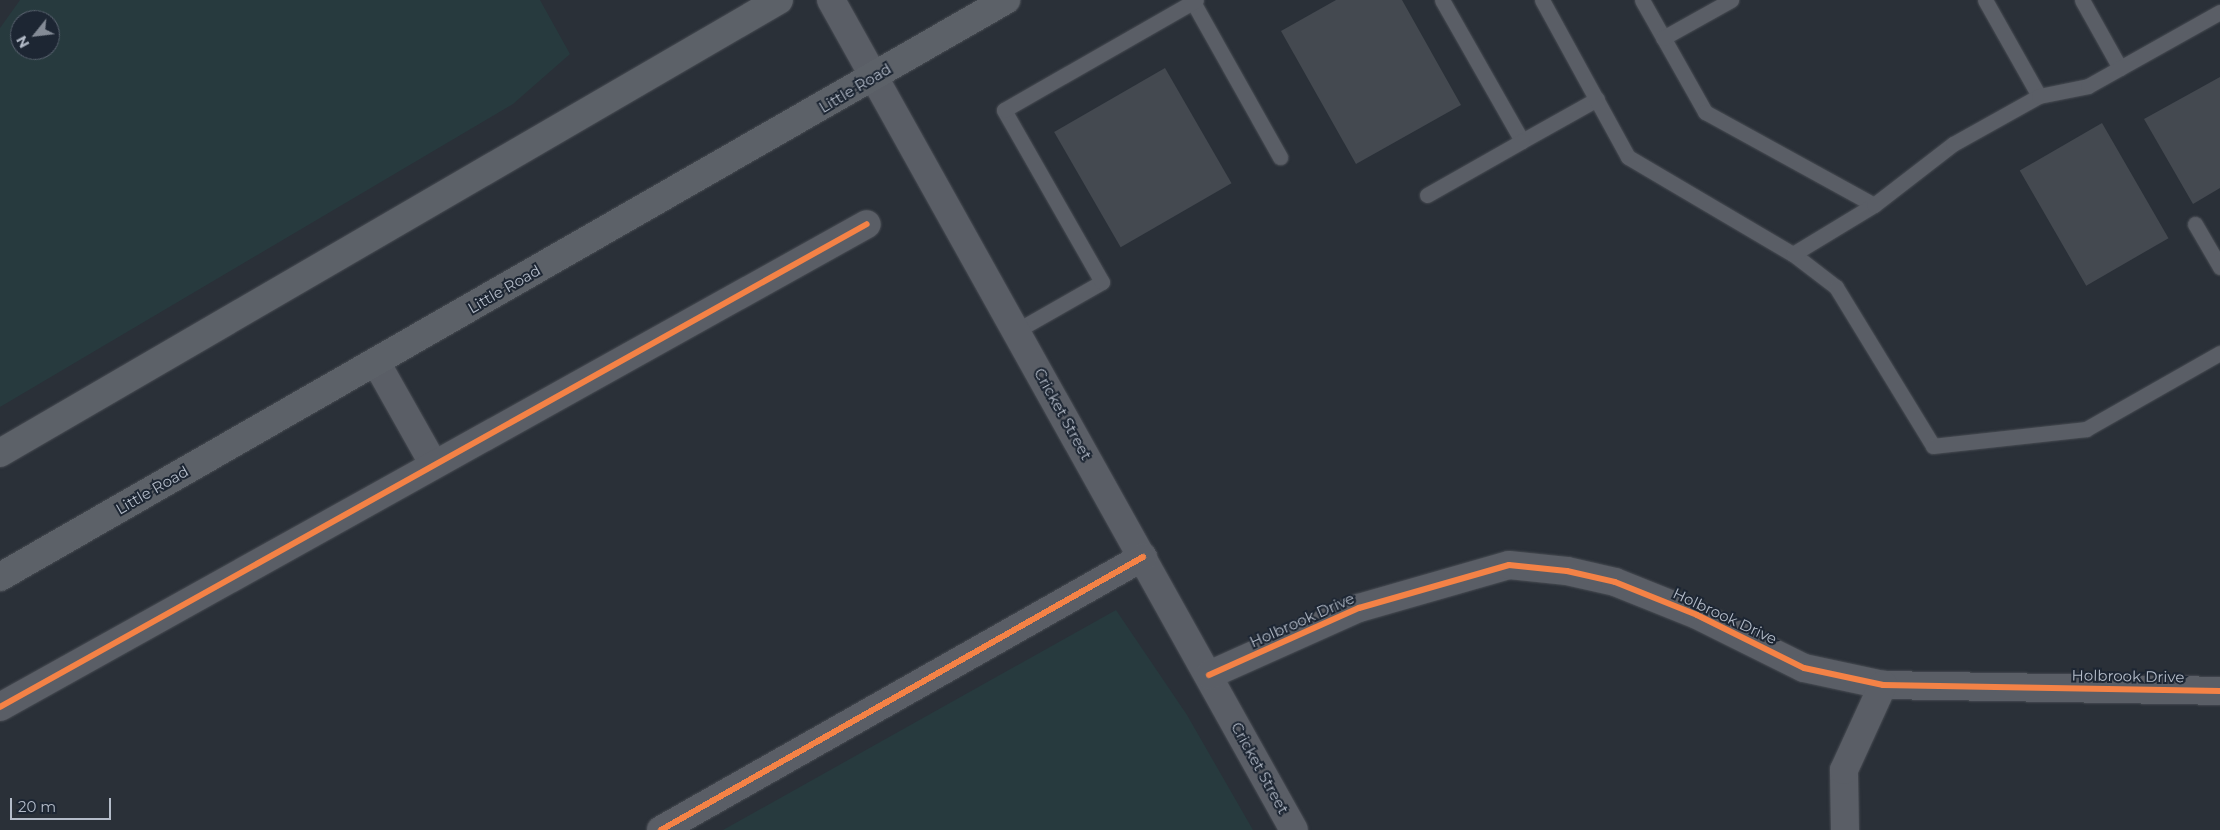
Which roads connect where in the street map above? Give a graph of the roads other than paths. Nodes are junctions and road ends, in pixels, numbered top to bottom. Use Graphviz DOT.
graph roads {
  1 [pos="779,0"];
  2 [pos="831,0"];
  3 [pos="1006,0"];
  4 [pos="1442,0"];
  5 [pos="1542,0"];
  6 [pos="1642,0"];
  7 [pos="1731,0"];
  8 [pos="1985,0"];
  9 [pos="2082,0"];
  10 [pos="1195,1"];
  11 [pos="2220,12"];
  12 [pos="1663,38"];
  13 [pos="2120,68"];
  14 [pos="875,76"];
  15 [pos="2040,96"];
  16 [pos="1597,99"];
  17 [pos="1522,141"];
  18 [pos="1280,157"];
  19 [pos="1427,195"];
  20 [pos="1874,205"];
  21 [pos="867,224"];
  22 [pos="2195,224"];
  23 [pos="1793,254"];
  24 [pos="2220,267"];
  25 [pos="1016,330"];
  26 [pos="2220,353"];
  27 [pos="376,362"];
  28 [pos="0,453"];
  29 [pos="434,465"];
  30 [pos="1142,557"];
  31 [pos="0,576"];
  32 [pos="1209,675"];
  33 [pos="1883,685"];
  34 [pos="2220,691"];
  35 [pos="0,707"];
  36 [pos="661,830"];
  37 [pos="1294,830"];
  38 [pos="1845,830"];
  1 -- 28 [label="main road"];
  2 -- 14 [label="street, Cricket Street"];
  3 -- 14 [label="main road, Little Road"];
  4 -- 17 [label="lane"];
  5 -- 16 [label="lane"];
  6 -- 12 [label="lane"];
  7 -- 12 [label="lane"];
  8 -- 15 [label="lane"];
  9 -- 13 [label="lane"];
  10 -- 18 [label="lane"];
  10 -- 25 [label="lane"];
  11 -- 13 [label="lane"];
  12 -- 20 [label="lane"];
  13 -- 15 [label="lane"];
  14 -- 25 [label="street, Cricket Street"];
  14 -- 27 [label="main road, Little Road"];
  15 -- 20 [label="lane"];
  16 -- 17 [label="lane"];
  16 -- 23 [label="lane"];
  17 -- 19 [label="lane"];
  20 -- 23 [label="lane"];
  21 -- 29 [label="street"];
  22 -- 24 [label="lane"];
  23 -- 26 [label="lane"];
  25 -- 30 [label="street, Cricket Street"];
  27 -- 29 [label="street"];
  27 -- 31 [label="main road, Little Road"];
  29 -- 35 [label="street"];
  30 -- 32 [label="street, Cricket Street"];
  30 -- 36 [label="street"];
  32 -- 33 [label="street, Holbrook Drive"];
  32 -- 37 [label="street, Cricket Street"];
  33 -- 34 [label="street, Holbrook Drive"];
  33 -- 38 [label="street"];
}
